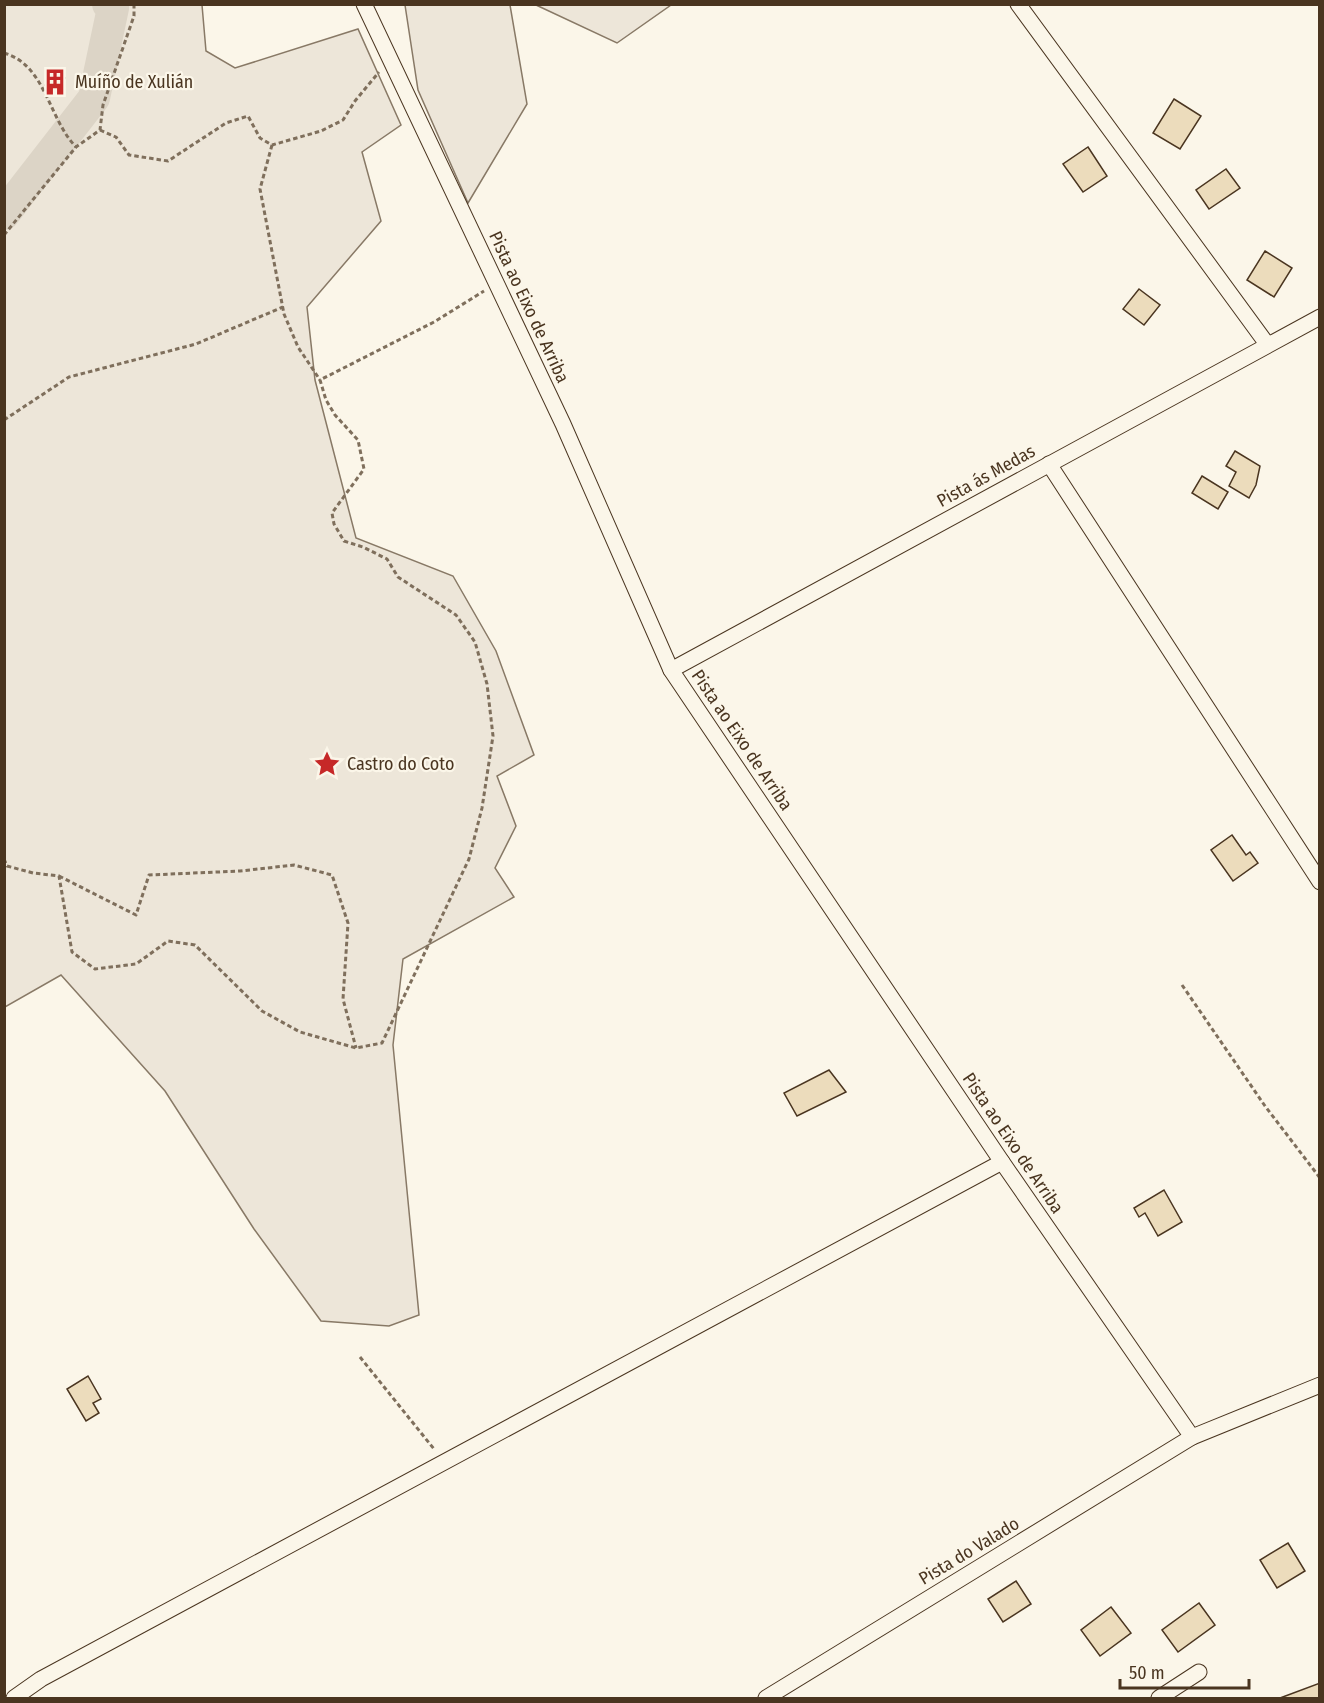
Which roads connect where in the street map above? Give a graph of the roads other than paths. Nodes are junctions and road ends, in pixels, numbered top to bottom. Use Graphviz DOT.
graph roads {
  1 [pos="364,4"];
  2 [pos="1024,7"];
  3 [pos="1320,317"];
  4 [pos="1267,344"];
  5 [pos="1048,464"];
  6 [pos="671,670"];
  7 [pos="1320,882"];
  8 [pos="1002,1162"];
  9 [pos="1320,1385"];
  10 [pos="1192,1437"];
  11 [pos="1198,1672"];
  12 [pos="14,1698"];
  13 [pos="766,1698"];
  14 [pos="1159,1698"];
  1 -- 6 [label="street, Pista ao Eixo de Arriba"];
  2 -- 4 [label="street"];
  3 -- 4 [label="street, Pista ás Medas"];
  4 -- 5 [label="street, Pista ás Medas"];
  5 -- 6 [label="street, Pista ás Medas"];
  5 -- 7 [label="street"];
  6 -- 8 [label="street, Pista ao Eixo de Arriba"];
  8 -- 10 [label="street, Pista ao Eixo de Arriba"];
  8 -- 12 [label="street"];
  9 -- 10 [label="street, Pista do Valado"];
  10 -- 13 [label="street, Pista do Valado"];
  11 -- 14 [label="street"];
}
